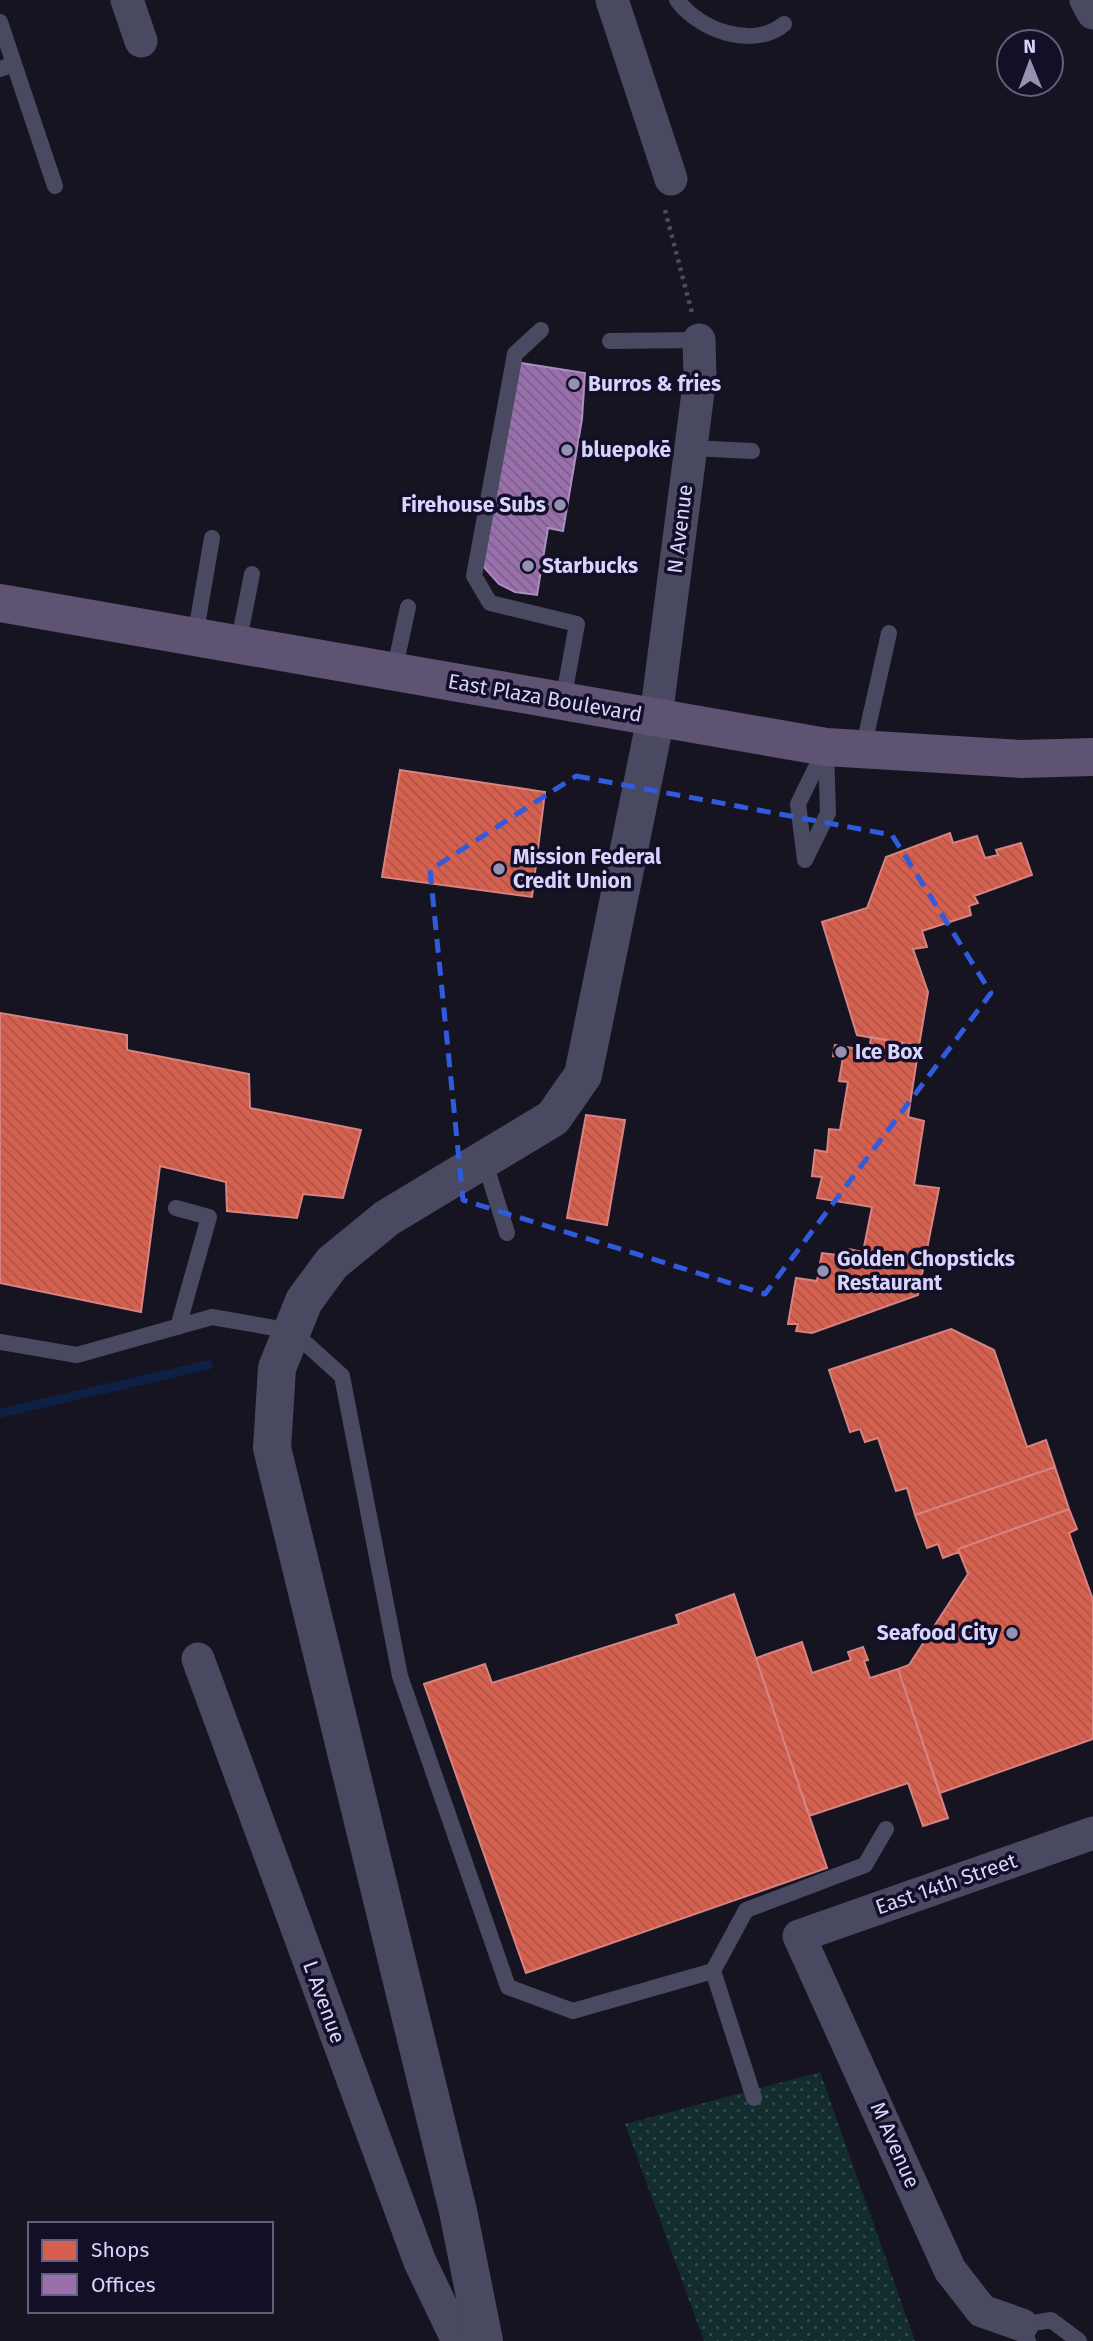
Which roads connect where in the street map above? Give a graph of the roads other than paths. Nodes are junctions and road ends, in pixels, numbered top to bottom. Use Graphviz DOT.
graph roads {
  1 [pos="127,0"];
  2 [pos="612,0"];
  3 [pos="677,0"];
  4 [pos="1086,0"];
  5 [pos="1093,13"];
  6 [pos="0,22"];
  7 [pos="784,24"];
  8 [pos="141,41"];
  9 [pos="7,66"];
  10 [pos="671,180"];
  11 [pos="55,186"];
  12 [pos="541,330"];
  13 [pos="699,340"];
  14 [pos="610,341"];
  15 [pos="691,448"];
  16 [pos="752,451"];
  17 [pos="212,538"];
  18 [pos="252,574"];
  19 [pos="0,603"];
  20 [pos="408,607"];
  21 [pos="889,633"];
  22 [pos="195,637"];
  23 [pos="238,645"];
  24 [pos="394,672"];
  25 [pos="563,701"];
  26 [pos="656,717"];
  27 [pos="844,748"];
  28 [pos="1093,757"];
  29 [pos="484,1160"];
  30 [pos="176,1208"];
  31 [pos="507,1233"];
  32 [pos="178,1326"];
  33 [pos="292,1331"];
  34 [pos="0,1342"];
  35 [pos="198,1659"];
  36 [pos="886,1829"];
  37 [pos="1093,1833"];
  38 [pos="799,1936"];
  39 [pos="713,1971"];
  40 [pos="754,2098"];
  41 [pos="1025,2333"];
  42 [pos="458,2341"];
  43 [pos="484,2341"];
  44 [pos="1079,2341"];
  1 -- 8 [label="street"];
  2 -- 10 [label="street"];
  3 -- 7 [label="lane"];
  4 -- 5 [label="street"];
  6 -- 9 [label="lane"];
  9 -- 11 [label="lane"];
  12 -- 25 [label="lane"];
  13 -- 14 [label="lane"];
  13 -- 15 [label="street, N Avenue"];
  15 -- 16 [label="lane"];
  15 -- 26 [label="street, N Avenue"];
  17 -- 22 [label="lane"];
  18 -- 23 [label="lane"];
  19 -- 22 [label="main road, East Plaza Boulevard"];
  20 -- 24 [label="lane"];
  21 -- 27 [label="lane"];
  22 -- 23 [label="main road, East Plaza Boulevard"];
  23 -- 24 [label="main road, East Plaza Boulevard"];
  24 -- 25 [label="main road, East Plaza Boulevard"];
  25 -- 26 [label="main road, East Plaza Boulevard"];
  26 -- 27 [label="main road, East Plaza Boulevard"];
  26 -- 29 [label="street"];
  27 -- 27 [label="lane"];
  27 -- 28 [label="main road, East Plaza Boulevard"];
  29 -- 31 [label="lane"];
  29 -- 33 [label="street"];
  30 -- 32 [label="lane"];
  32 -- 33 [label="lane"];
  32 -- 34 [label="lane"];
  33 -- 39 [label="lane"];
  33 -- 43 [label="street"];
  35 -- 42 [label="street, L Avenue"];
  36 -- 39 [label="lane"];
  37 -- 38 [label="street, East 14th Street"];
  38 -- 41 [label="street, M Avenue"];
  39 -- 40 [label="lane"];
  41 -- 44 [label="lane"];
}
